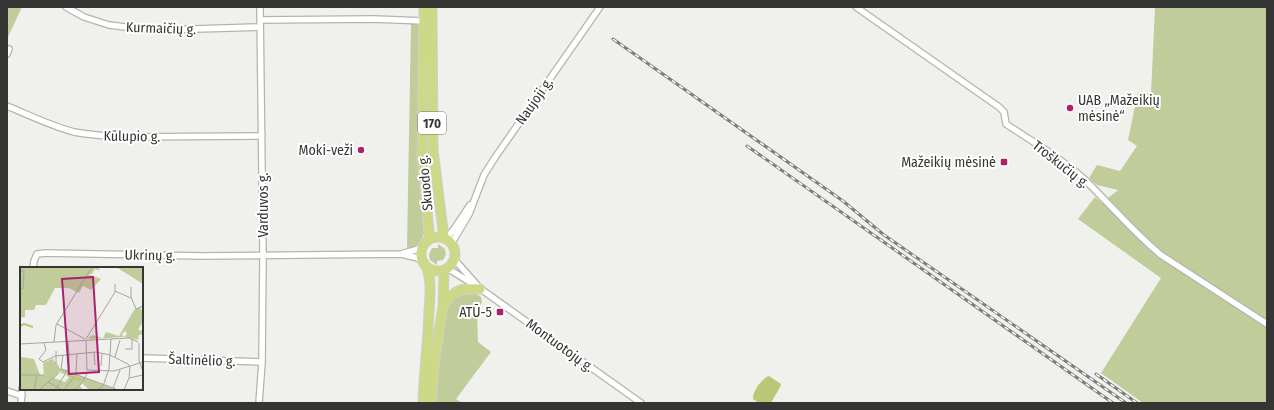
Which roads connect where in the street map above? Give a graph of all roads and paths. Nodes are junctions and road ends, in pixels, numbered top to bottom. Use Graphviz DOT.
graph roads {
  1 [pos="66,7"];
  2 [pos="260,7"];
  3 [pos="424,7"];
  4 [pos="432,7"];
  5 [pos="600,7"];
  6 [pos="856,7"];
  7 [pos="260,20"];
  8 [pos="424,21"];
  9 [pos="260,26"];
  10 [pos="7,106"];
  11 [pos="262,136"];
  12 [pos="474,199"];
  13 [pos="429,239"];
  14 [pos="448,241"];
  15 [pos="422,248"];
  16 [pos="401,254"];
  17 [pos="263,256"];
  18 [pos="454,259"];
  19 [pos="424,263"];
  20 [pos="33,267"];
  21 [pos="445,269"];
  22 [pos="479,288"];
  23 [pos="443,306"];
  24 [pos="1267,324"];
  25 [pos="143,358"];
  26 [pos="262,362"];
  27 [pos="22,390"];
  28 [pos="7,391"];
  29 [pos="22,396"];
  30 [pos="21,403"];
  31 [pos="259,403"];
  32 [pos="422,403"];
  33 [pos="431,403"];
  34 [pos="641,403"];
  1 -- 9 [label="street, Kurmaičių g."];
  2 -- 7 [label="street, Varduvos g."];
  3 -- 8 [label="main road, Skuodo g. / 170"];
  4 -- 14 [label="main road, Skuodo g. / 170"];
  5 -- 12 [label="street, Naujoji g."];
  6 -- 24 [label="street, Troškučių g."];
  7 -- 8 [label="street"];
  7 -- 9 [label="street, Varduvos g."];
  8 -- 13 [label="main road, Skuodo g. / 170"];
  9 -- 11 [label="street, Varduvos g."];
  10 -- 11 [label="street, Kūlupio g."];
  11 -- 17 [label="street, Varduvos g."];
  12 -- 14 [label="street, Naujoji g."];
  12 -- 14 [label="street, Naujoji g."];
  13 -- 14 [label="main road"];
  13 -- 15 [label="main road"];
  14 -- 18 [label="main road"];
  15 -- 16 [label="street"];
  15 -- 19 [label="main road"];
  16 -- 17 [label="street, Ukrinų g."];
  16 -- 19 [label="street"];
  17 -- 20 [label="street, Ukrinų g."];
  17 -- 26 [label="street, Varduvos g."];
  18 -- 21 [label="main road"];
  18 -- 22 [label="street, Montuotojų g."];
  19 -- 21 [label="main road"];
  19 -- 32 [label="main road"];
  21 -- 22 [label="street, Montuotojų g."];
  21 -- 23 [label="main road"];
  22 -- 23 [label="main road"];
  22 -- 34 [label="street, Montuotojų g."];
  23 -- 33 [label="main road"];
  25 -- 26 [label="street, Šaltinėlio g."];
  26 -- 31 [label="street, Varduvos g."];
  27 -- 29 [label="street"];
  28 -- 29 [label="street"];
  29 -- 30 [label="street"];
}
